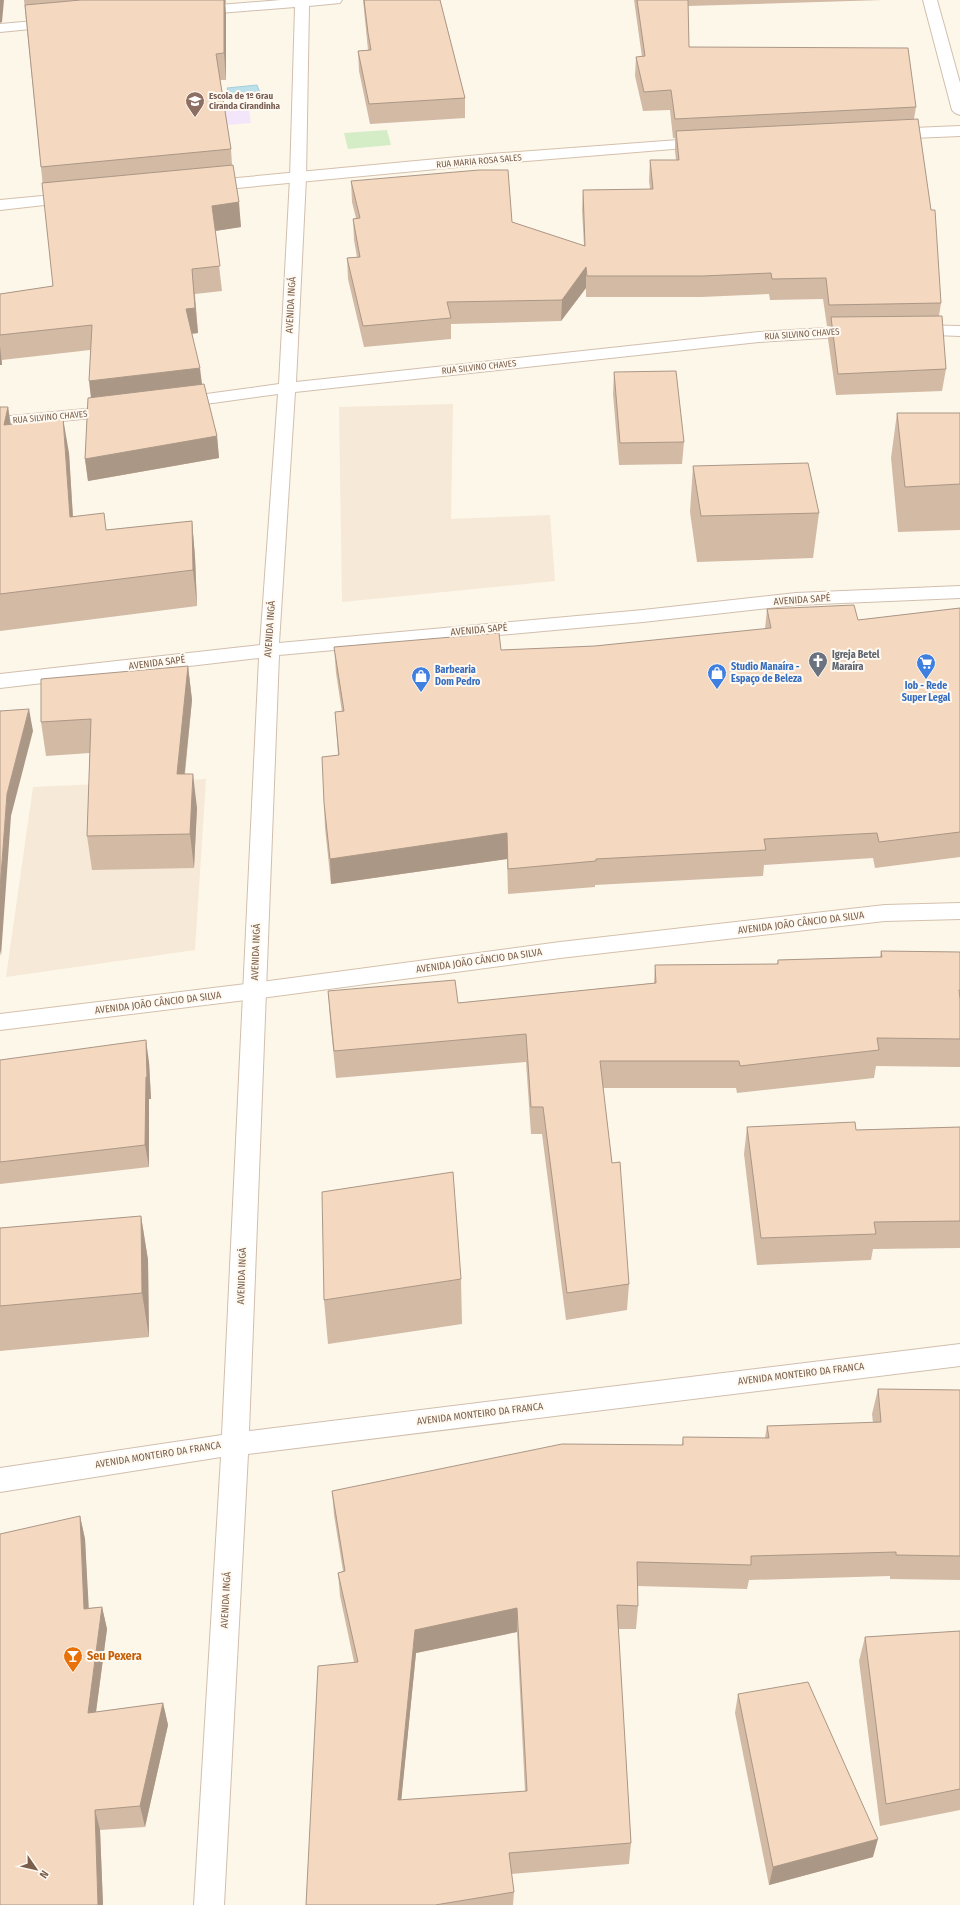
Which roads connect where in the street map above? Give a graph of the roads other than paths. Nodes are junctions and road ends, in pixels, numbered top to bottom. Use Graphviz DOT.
graph roads {
  1 [pos="335,0"];
  2 [pos="930,0"];
  3 [pos="302,1"];
  4 [pos="182,12"];
  5 [pos="71,22"];
  6 [pos="0,28"];
  7 [pos="960,110"];
  8 [pos="960,131"];
  9 [pos="874,135"];
  10 [pos="717,142"];
  11 [pos="298,178"];
  12 [pos="188,188"];
  13 [pos="86,197"];
  14 [pos="0,205"];
  15 [pos="960,331"];
  16 [pos="287,388"];
  17 [pos="164,405"];
  18 [pos="133,409"];
  19 [pos="0,422"];
  20 [pos="960,592"];
  21 [pos="269,650"];
  22 [pos="0,681"];
  23 [pos="960,911"];
  24 [pos="254,991"];
  25 [pos="0,1022"];
  26 [pos="960,1355"];
  27 [pos="235,1444"];
  28 [pos="0,1480"];
  29 [pos="209,1905"];
  1 -- 3 [label="street"];
  2 -- 7 [label="street"];
  3 -- 4 [label="street"];
  3 -- 11 [label="street, AVENIDA INGÁ"];
  5 -- 6 [label="street"];
  8 -- 9 [label="street"];
  10 -- 11 [label="street, RUA MARIA ROSA SALES"];
  11 -- 12 [label="street, RUA MARIA ROSA SALES"];
  11 -- 16 [label="street, AVENIDA INGÁ"];
  13 -- 14 [label="street"];
  15 -- 16 [label="street, RUA SILVINO CHAVES"];
  16 -- 17 [label="street, RUA SILVINO CHAVES"];
  16 -- 21 [label="street, AVENIDA INGÁ"];
  18 -- 19 [label="street, RUA SILVINO CHAVES"];
  20 -- 21 [label="street, AVENIDA SAPÉ"];
  21 -- 22 [label="street, AVENIDA SAPÉ"];
  21 -- 24 [label="street, AVENIDA INGÁ"];
  23 -- 24 [label="street, AVENIDA JOÃO CÂNCIO DA SILVA"];
  24 -- 25 [label="street, AVENIDA JOÃO CÂNCIO DA SILVA"];
  24 -- 27 [label="street, AVENIDA INGÁ"];
  26 -- 27 [label="street, AVENIDA MONTEIRO DA FRANCA"];
  27 -- 28 [label="street, AVENIDA MONTEIRO DA FRANCA"];
  27 -- 29 [label="street, AVENIDA INGÁ"];
}
